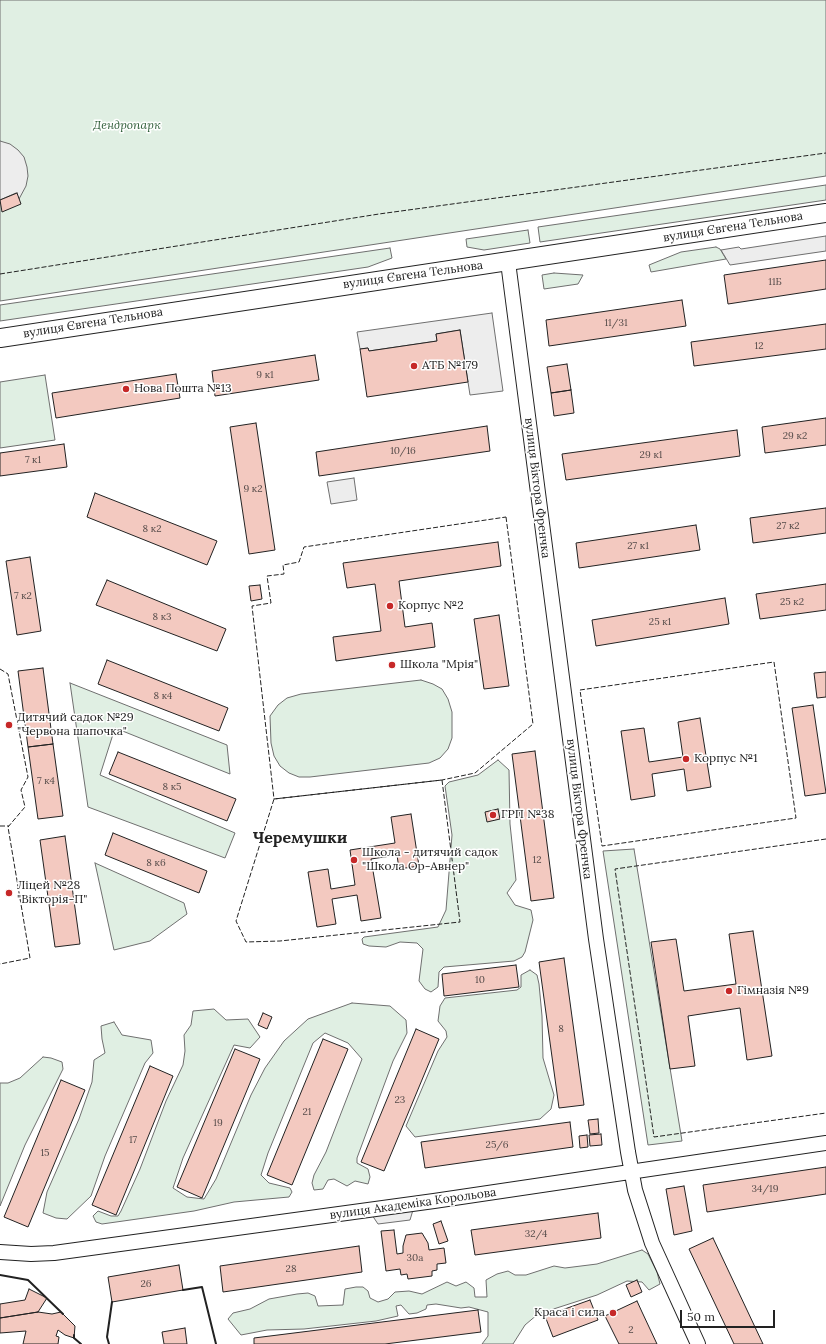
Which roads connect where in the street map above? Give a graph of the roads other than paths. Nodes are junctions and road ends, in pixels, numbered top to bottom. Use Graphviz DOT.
graph roads {
  1 [pos="826,213"];
  2 [pos="508,262"];
  3 [pos="0,338"];
  4 [pos="826,1143"];
  5 [pos="632,1172"];
  6 [pos="0,1252"];
  7 [pos="698,1344"];
  1 -- 2 [label="main road, вулиця Євгена Тельнова"];
  2 -- 3 [label="main road, вулиця Євгена Тельнова"];
  2 -- 5 [label="street, вулиця Віктора Френчка"];
  4 -- 5 [label="street, вулиця Академіка Корольова"];
  5 -- 6 [label="street, вулиця Академіка Корольова"];
  5 -- 7 [label="street, вулиця Віктора Френчка"];
}
